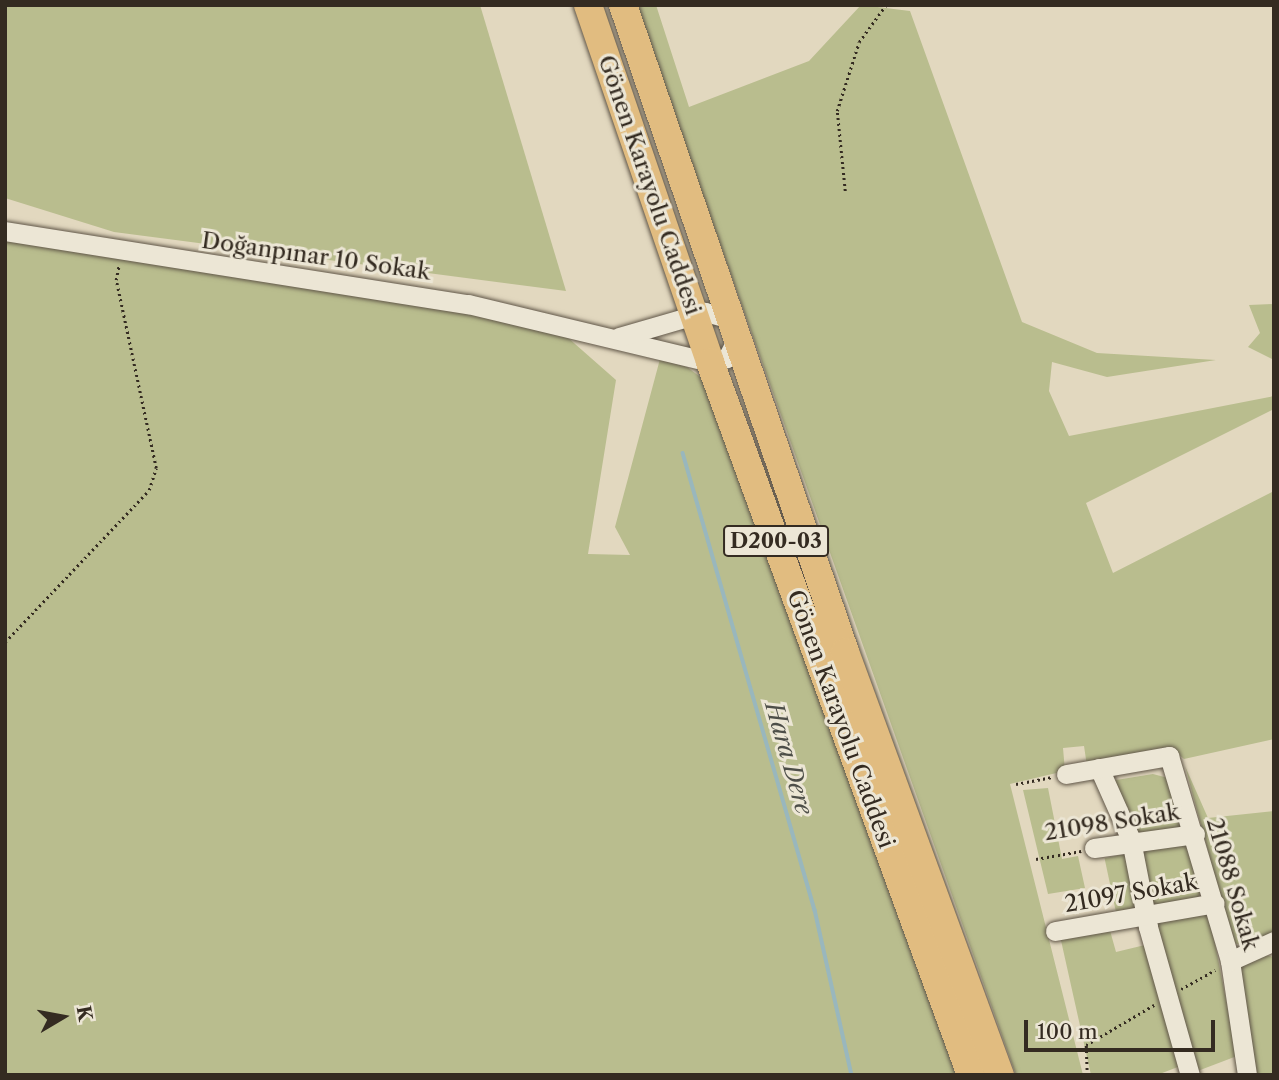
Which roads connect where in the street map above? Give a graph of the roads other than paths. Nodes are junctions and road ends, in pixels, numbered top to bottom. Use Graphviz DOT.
graph roads {
  1 [pos="588,5"];
  2 [pos="623,5"];
  3 [pos="5,231"];
  4 [pos="694,313"];
  5 [pos="739,335"];
  6 [pos="618,337"];
  7 [pos="710,362"];
  8 [pos="1099,768"];
  9 [pos="1066,774"];
  10 [pos="1195,834"];
  11 [pos="1131,840"];
  12 [pos="1094,848"];
  13 [pos="1215,903"];
  14 [pos="1147,917"];
  15 [pos="1055,931"];
  16 [pos="1274,941"];
  17 [pos="1230,961"];
  18 [pos="1248,1071"];
  19 [pos="971,1075"];
  20 [pos="1000,1075"];
  21 [pos="1190,1075"];
  1 -- 4 [label="highway, Gönen Karayolu Caddesi / D200-03"];
  2 -- 5 [label="highway, Gönen Karayolu Caddesi / D200-03"];
  3 -- 6 [label="street, Doğanpınar 10 Sokak"];
  4 -- 5 [label="street"];
  4 -- 6 [label="street"];
  4 -- 7 [label="highway, Gönen Karayolu Caddesi / D200-03"];
  5 -- 7 [label="street"];
  5 -- 20 [label="highway, Gönen Karayolu Caddesi / D200-03"];
  6 -- 7 [label="street, Doğanpınar 10 Sokak"];
  7 -- 19 [label="highway, Gönen Karayolu Caddesi / D200-03"];
  8 -- 9 [label="street"];
  8 -- 10 [label="street, 21088 Sokak"];
  8 -- 11 [label="street"];
  10 -- 11 [label="street, 21098 Sokak"];
  10 -- 13 [label="street, 21088 Sokak"];
  11 -- 12 [label="street, 21098 Sokak"];
  11 -- 14 [label="street"];
  13 -- 14 [label="street, 21097 Sokak"];
  13 -- 17 [label="street, 21088 Sokak"];
  14 -- 15 [label="street, 21097 Sokak"];
  14 -- 21 [label="street"];
  16 -- 17 [label="street"];
  17 -- 18 [label="street, 21088 Sokak"];
}
